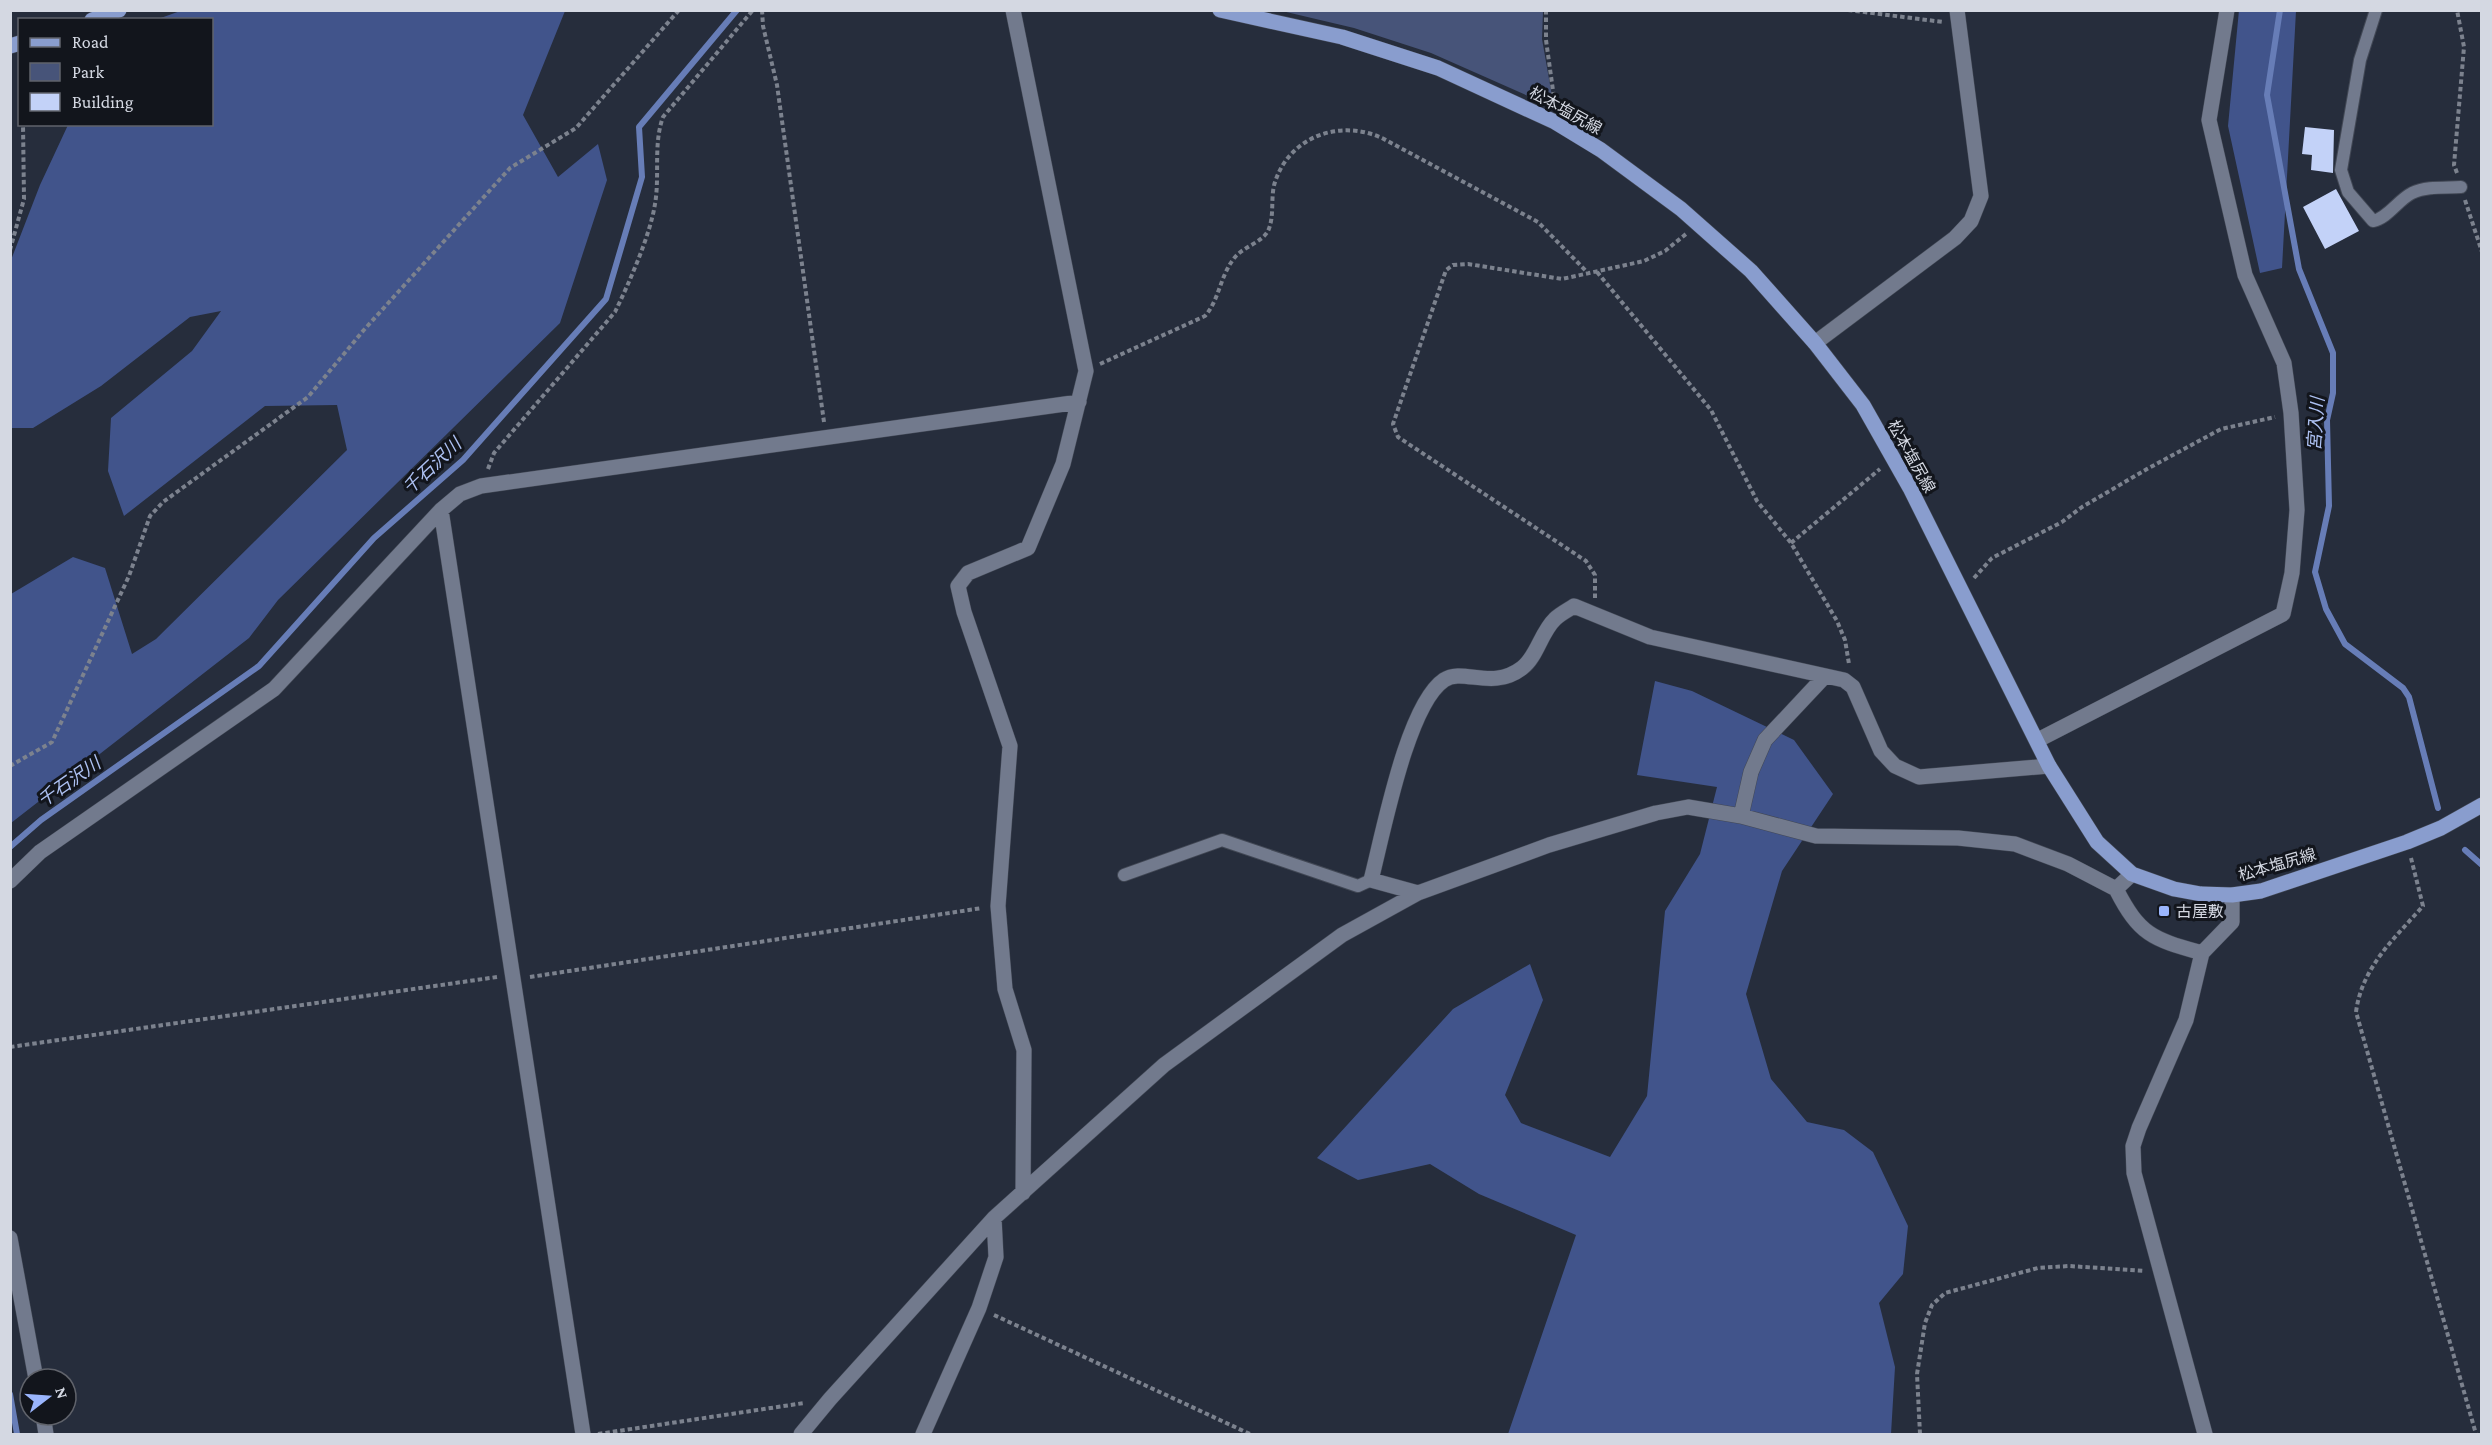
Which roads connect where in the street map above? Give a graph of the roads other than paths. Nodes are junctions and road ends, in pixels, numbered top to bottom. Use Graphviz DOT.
graph roads {
  1 [pos="119,10"];
  2 [pos="1013,10"];
  3 [pos="1220,10"];
  4 [pos="2227,10"];
  5 [pos="2376,10"];
  6 [pos="1958,17"];
  7 [pos="97,18"];
  8 [pos="2461,188"];
  9 [pos="1815,343"];
  10 [pos="1079,402"];
  11 [pos="441,510"];
  12 [pos="1825,676"];
  13 [pos="2038,740"];
  14 [pos="2049,766"];
  15 [pos="2481,805"];
  16 [pos="1741,816"];
  17 [pos="2132,874"];
  18 [pos="1124,875"];
  19 [pos="1371,880"];
  20 [pos="10,881"];
  21 [pos="2116,889"];
  22 [pos="1418,893"];
  23 [pos="2232,895"];
  24 [pos="2202,953"];
  25 [pos="1023,1193"];
  26 [pos="994,1218"];
  27 [pos="10,1238"];
  28 [pos="34,1367"];
  29 [pos="583,1434"];
  30 [pos="801,1434"];
  31 [pos="923,1434"];
  32 [pos="2205,1434"];
  1 -- 7 [label="main road"];
  2 -- 10 [label="street"];
  3 -- 9 [label="main road, 松本塩尻線"];
  4 -- 13 [label="street"];
  5 -- 8 [label="lane"];
  6 -- 9 [label="street"];
  9 -- 13 [label="main road, 松本塩尻線"];
  10 -- 11 [label="street"];
  10 -- 25 [label="street"];
  11 -- 20 [label="street"];
  11 -- 29 [label="street"];
  12 -- 14 [label="street"];
  12 -- 16 [label="street"];
  12 -- 19 [label="street"];
  13 -- 14 [label="main road, 松本塩尻線"];
  14 -- 17 [label="main road, 松本塩尻線"];
  15 -- 23 [label="main road, 松本塩尻線"];
  16 -- 21 [label="street"];
  16 -- 22 [label="street"];
  17 -- 21 [label="street"];
  17 -- 23 [label="main road, 松本塩尻線"];
  18 -- 19 [label="lane"];
  19 -- 22 [label="street"];
  21 -- 24 [label="street"];
  22 -- 25 [label="street"];
  23 -- 24 [label="street"];
  24 -- 32 [label="street"];
  25 -- 26 [label="street"];
  26 -- 30 [label="street"];
  26 -- 31 [label="street"];
  27 -- 28 [label="street"];
}
